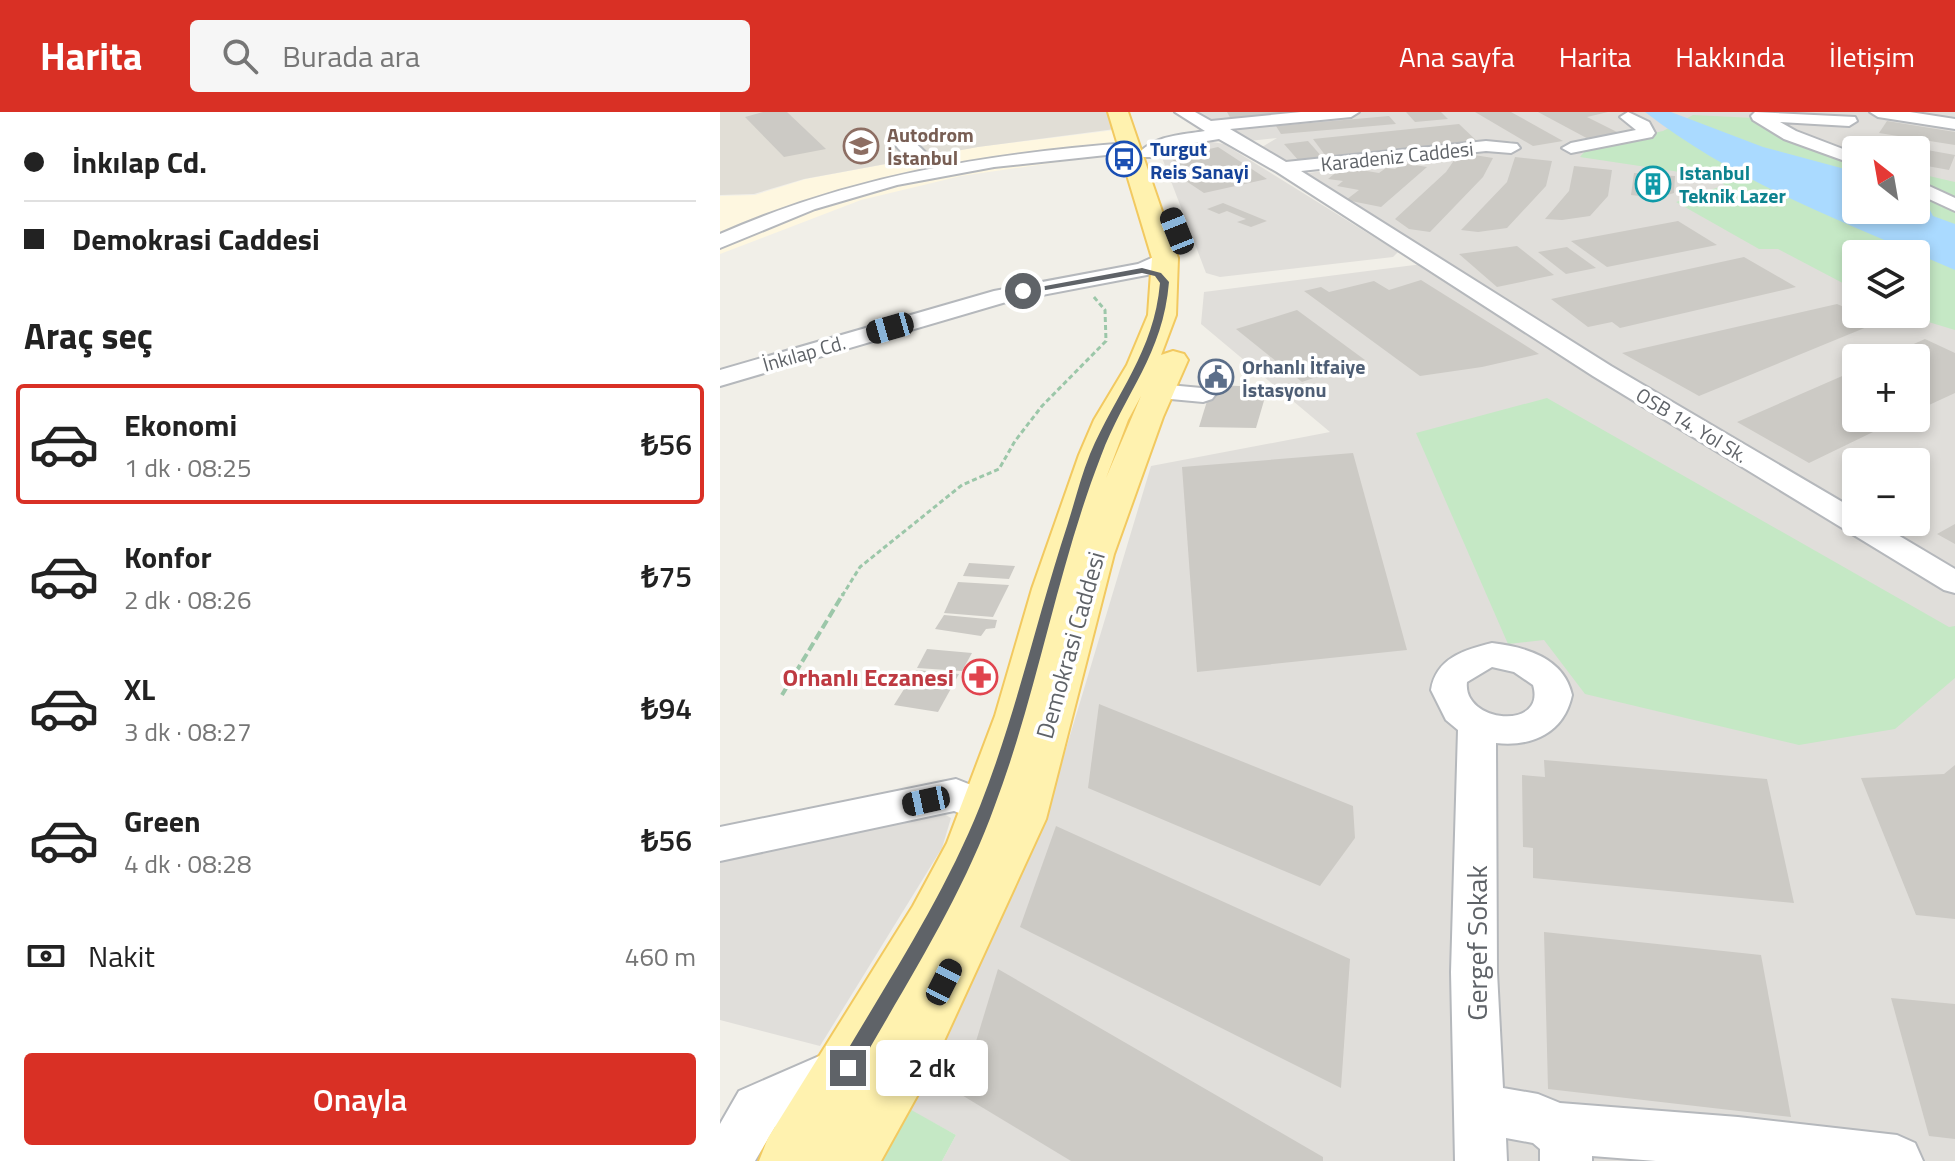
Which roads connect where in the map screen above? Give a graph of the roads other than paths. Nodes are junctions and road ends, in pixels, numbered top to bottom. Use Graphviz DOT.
graph roads {
  1 [pos="1118,112"];
  2 [pos="1133,112"];
  3 [pos="1183,112"];
  4 [pos="1351,112"];
  5 [pos="1878,112"];
  6 [pos="1628,117"];
  7 [pos="1850,121"];
  8 [pos="1955,124"];
  9 [pos="1218,130"];
  10 [pos="897,135"];
  11 [pos="1511,148"];
  12 [pos="1571,148"];
  13 [pos="1138,151"];
  14 [pos="1842,155"];
  15 [pos="919,156"];
  16 [pos="1283,168"];
  17 [pos="1930,193"];
  18 [pos="1955,205"];
  19 [pos="720,242"];
  20 [pos="1431,263"];
  21 [pos="1167,270"];
  22 [pos="720,378"];
  23 [pos="1203,394"];
  24 [pos="1138,399"];
  25 [pos="1955,583"];
  26 [pos="1477,724"];
  27 [pos="987,808"];
  28 [pos="720,844"];
  29 [pos="848,1068"];
  30 [pos="1480,1110"];
  31 [pos="1563,1144"];
  32 [pos="727,1161"];
  33 [pos="791,1161"];
  34 [pos="846,1161"];
  35 [pos="1481,1161"];
  36 [pos="1897,1161"];
  1 -- 13 [label="main road, Demokrasi Caddesi"];
  2 -- 13 [label="main road, Demokrasi Caddesi"];
  3 -- 9 [label="street, Karadeniz Caddesi"];
  4 -- 9 [label="street"];
  5 -- 8 [label="street"];
  6 -- 12 [label="street"];
  7 -- 14 [label="street"];
  9 -- 13 [label="street"];
  9 -- 16 [label="street, Karadeniz Caddesi"];
  10 -- 15 [label="street"];
  11 -- 16 [label="street, Karadeniz Caddesi"];
  13 -- 19 [label="street"];
  13 -- 21 [label="main road, Demokrasi Caddesi"];
  16 -- 20 [label="street, Karadeniz Caddesi"];
  17 -- 18 [label="street"];
  20 -- 25 [label="street, OSB 14. Yol Sk."];
  21 -- 22 [label="street, İnkılap Cd."];
  21 -- 24 [label="main road, Demokrasi Caddesi"];
  23 -- 24 [label="street"];
  24 -- 27 [label="main road, Demokrasi Caddesi"];
  24 -- 34 [label="main road, Demokrasi Caddesi"];
  26 -- 30 [label="street, Gergef Sokak"];
  27 -- 28 [label="street"];
  27 -- 29 [label="main road, Demokrasi Caddesi"];
  29 -- 32 [label="street"];
  29 -- 33 [label="main road, Demokrasi Caddesi"];
  30 -- 31 [label="street"];
  30 -- 35 [label="street, Gergef Sokak"];
  31 -- 36 [label="street"];
}
